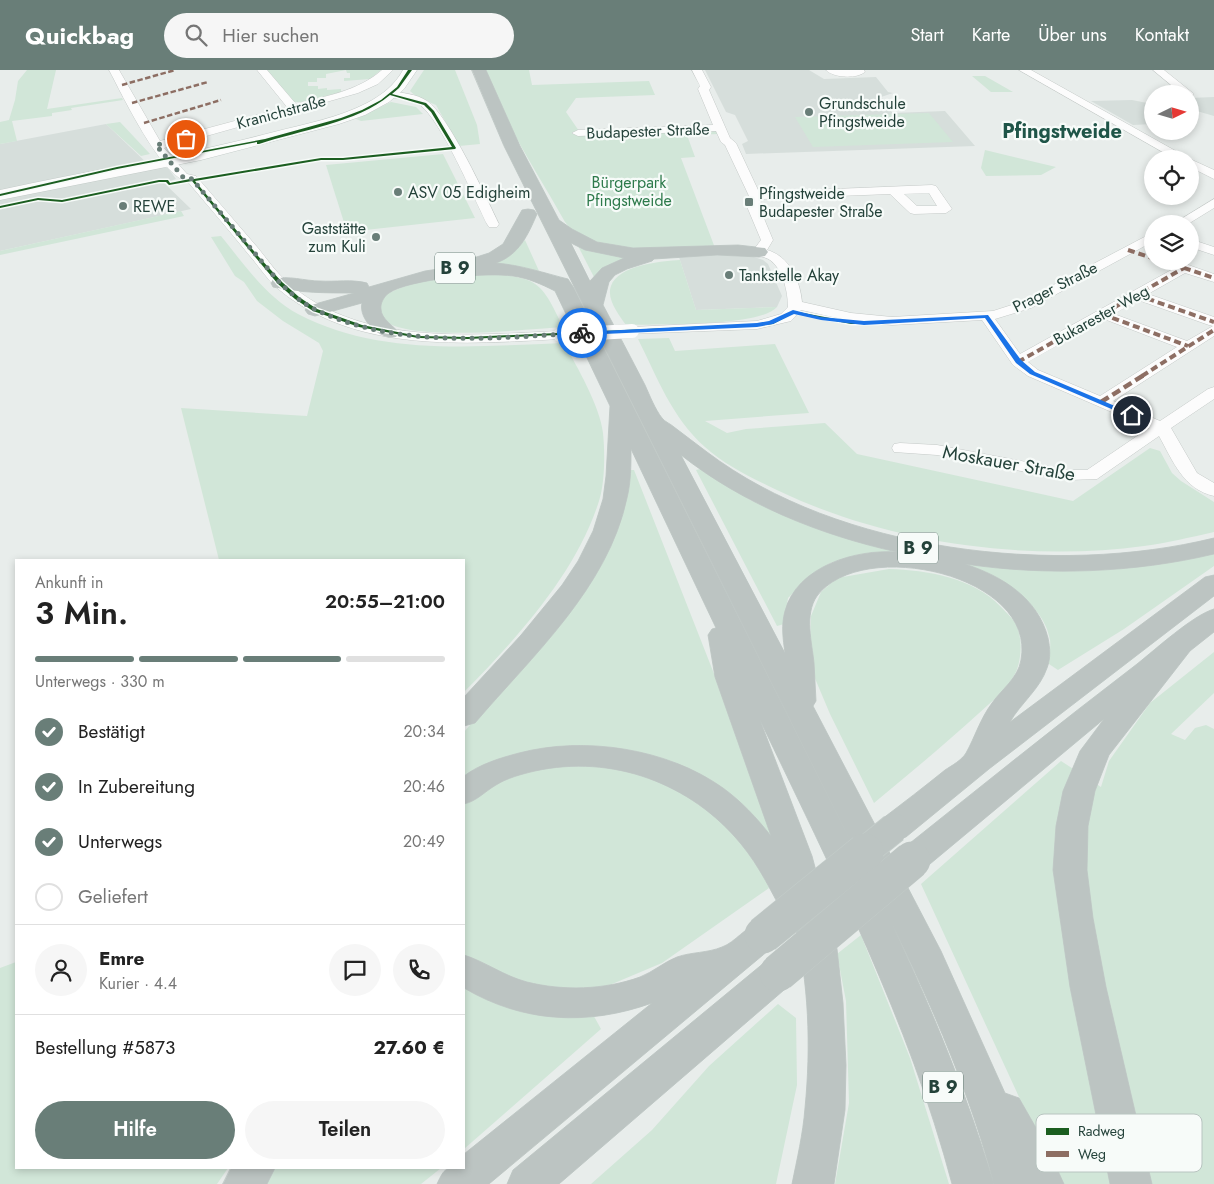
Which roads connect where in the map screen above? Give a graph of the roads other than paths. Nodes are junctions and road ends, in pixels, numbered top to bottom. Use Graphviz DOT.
graph roads {
  1 [pos="114,70"];
  2 [pos="262,70"];
  3 [pos="388,70"];
  4 [pos="410,70"];
  5 [pos="695,70"];
  6 [pos="831,70"];
  7 [pos="858,70"];
  8 [pos="1024,70"];
  9 [pos="1158,70"];
  10 [pos="470,74"];
  11 [pos="1177,85"];
  12 [pos="390,94"];
  13 [pos="294,108"];
  14 [pos="715,114"];
  15 [pos="730,122"];
  16 [pos="719,128"];
  17 [pos="578,133"];
  18 [pos="490,135"];
  19 [pos="1168,150"];
  20 [pos="173,156"];
  21 [pos="1199,168"];
  22 [pos="511,179"];
  23 [pos="1213,190"];
  24 [pos="894,191"];
  25 [pos="0,194"];
  26 [pos="755,196"];
  27 [pos="520,197"];
  28 [pos="1188,215"];
  29 [pos="538,223"];
  30 [pos="493,224"];
  31 [pos="1144,241"];
  32 [pos="1199,246"];
  33 [pos="1128,250"];
  34 [pos="1214,251"];
  35 [pos="759,252"];
  36 [pos="663,254"];
  37 [pos="1144,255"];
  38 [pos="552,264"];
  39 [pos="1181,270"];
  40 [pos="1190,270"];
  41 [pos="1214,278"];
  42 [pos="280,283"];
  43 [pos="360,287"];
  44 [pos="564,288"];
  45 [pos="382,289"];
  46 [pos="1137,295"];
  47 [pos="593,305"];
  48 [pos="794,309"];
  49 [pos="315,310"];
  50 [pos="1102,314"];
  51 [pos="986,316"];
  52 [pos="1214,322"];
  53 [pos="1214,330"];
  54 [pos="389,333"];
  55 [pos="1188,346"];
  56 [pos="1018,362"];
  57 [pos="1214,392"];
  58 [pos="1101,402"];
  59 [pos="620,404"];
  60 [pos="652,420"];
  61 [pos="1163,428"];
  62 [pos="900,448"];
  63 [pos="1214,491"];
  64 [pos="1214,546"];
  65 [pos="1214,583"];
  66 [pos="716,602"];
  67 [pos="1214,618"];
  68 [pos="1183,641"];
  69 [pos="801,710"];
  70 [pos="465,715"];
  71 [pos="978,761"];
  72 [pos="465,791"];
  73 [pos="819,949"];
  74 [pos="731,961"];
  75 [pos="465,971"];
  76 [pos="965,1043"];
  77 [pos="1116,1114"];
  78 [pos="1036,1167"];
  79 [pos="253,1169"];
  80 [pos="1038,1172"];
  81 [pos="244,1184"];
  82 [pos="458,1184"];
  83 [pos="528,1184"];
  84 [pos="812,1184"];
  85 [pos="973,1184"];
  86 [pos="1015,1184"];
  87 [pos="1043,1184"];
  1 -- 20 [label="street"];
  2 -- 13 [label="street"];
  3 -- 13 [label="street, Kranichstraße"];
  4 -- 12 [label="street"];
  5 -- 14 [label="street, Budapester Straße"];
  6 -- 7 [label="street"];
  8 -- 19 [label="street"];
  9 -- 11 [label="street"];
  10 -- 29 [label="highway, B 9"];
  12 -- 20 [label="street"];
  12 -- 30 [label="street"];
  13 -- 20 [label="street, Kranichstraße"];
  14 -- 15 [label="street, Budapester Straße"];
  14 -- 16 [label="street, Budapester Straße"];
  16 -- 17 [label="street, Budapester Straße"];
  16 -- 26 [label="street, Budapester Straße"];
  18 -- 22 [label="highway"];
  20 -- 25 [label="street"];
  20 -- 42 [label="street"];
  21 -- 23 [label="street"];
  23 -- 28 [label="street"];
  24 -- 26 [label="street"];
  26 -- 35 [label="street, Budapester Straße"];
  27 -- 29 [label="highway, B 9"];
  29 -- 36 [label="highway"];
  29 -- 43 [label="highway, B 9"];
  29 -- 47 [label="highway, B 9"];
  31 -- 33 [label="street, Prager Straße"];
  32 -- 34 [label="street"];
  33 -- 37 [label="street"];
  33 -- 51 [label="street, Prager Straße"];
  35 -- 36 [label="highway"];
  35 -- 48 [label="street"];
  36 -- 47 [label="highway"];
  38 -- 44 [label="highway, B 9"];
  39 -- 46 [label="street, Bukarester Weg"];
  40 -- 41 [label="street"];
  42 -- 43 [label="highway, B 9"];
  42 -- 49 [label="street"];
  43 -- 49 [label="highway, B 9"];
  44 -- 45 [label="highway, B 9"];
  44 -- 59 [label="highway, B 9"];
  45 -- 49 [label="highway, B 9"];
  45 -- 54 [label="highway"];
  46 -- 50 [label="street, Bukarester Weg"];
  46 -- 52 [label="street"];
  47 -- 60 [label="highway, B 9"];
  48 -- 51 [label="street, Prager Straße"];
  48 -- 54 [label="street, bridge"];
  49 -- 54 [label="street"];
  50 -- 55 [label="street"];
  50 -- 56 [label="street, Bukarester Weg"];
  51 -- 56 [label="street"];
  53 -- 55 [label="street"];
  55 -- 58 [label="street"];
  56 -- 58 [label="street"];
  57 -- 61 [label="street, Moskauer Straße"];
  58 -- 61 [label="street"];
  59 -- 66 [label="highway, B 9"];
  59 -- 70 [label="highway"];
  60 -- 64 [label="highway, B 9"];
  60 -- 69 [label="highway"];
  61 -- 62 [label="street, Moskauer Straße"];
  61 -- 63 [label="street"];
  65 -- 71 [label="highway"];
  66 -- 73 [label="highway"];
  66 -- 85 [label="highway, B 9"];
  67 -- 68 [label="highway"];
  68 -- 77 [label="highway"];
  68 -- 83 [label="highway, bridge"];
  69 -- 71 [label="highway"];
  69 -- 76 [label="highway"];
  71 -- 74 [label="highway, bridge"];
  72 -- 73 [label="highway"];
  73 -- 84 [label="highway"];
  74 -- 75 [label="highway"];
  74 -- 82 [label="highway"];
  76 -- 78 [label="highway"];
  76 -- 86 [label="highway"];
  79 -- 81 [label="highway"];
  80 -- 87 [label="highway"];
}
